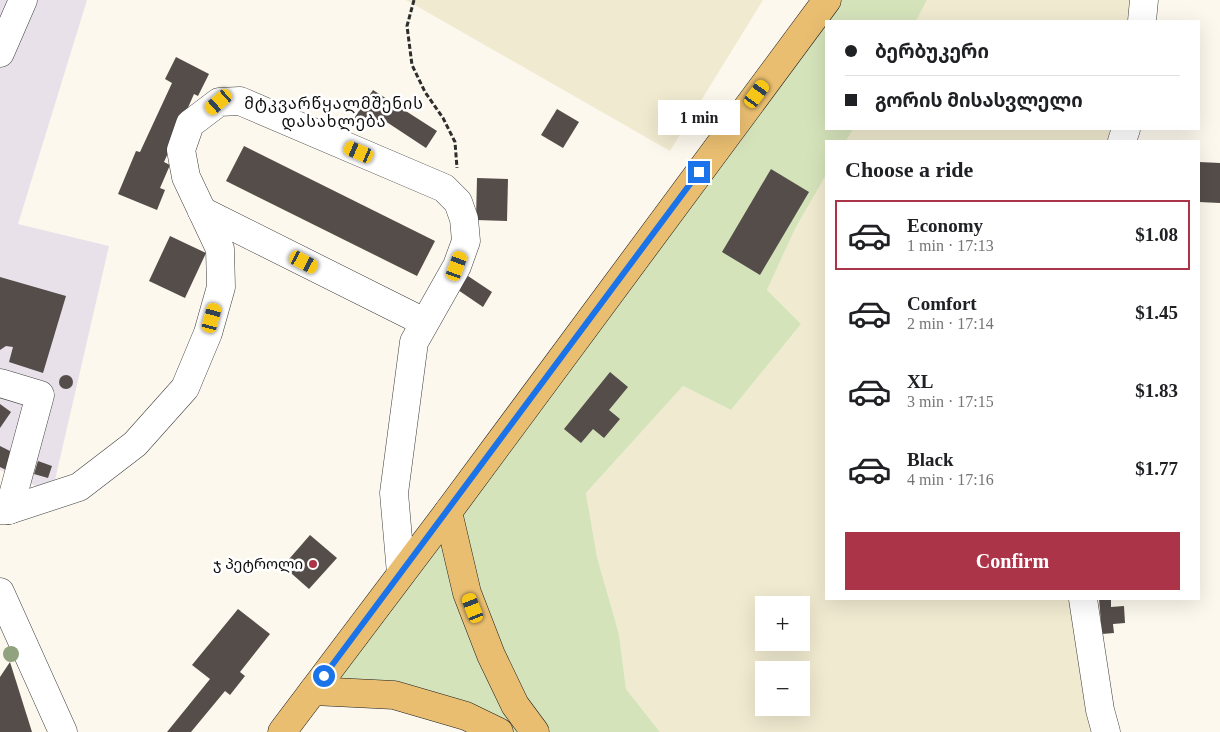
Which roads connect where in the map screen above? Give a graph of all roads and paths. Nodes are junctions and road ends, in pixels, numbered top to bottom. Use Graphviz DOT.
graph roads {
  1 [pos="24,0"];
  2 [pos="414,0"];
  3 [pos="827,0"];
  4 [pos="1144,0"];
  5 [pos="1142,20"];
  6 [pos="0,52"];
  7 [pos="458,202"];
  8 [pos="202,211"];
  9 [pos="424,322"];
  10 [pos="0,383"];
  11 [pos="4,510"];
  12 [pos="448,512"];
  13 [pos="401,573"];
  14 [pos="0,592"];
  15 [pos="1083,600"];
  16 [pos="313,691"];
  17 [pos="63,732"];
  18 [pos="282,732"];
  19 [pos="499,732"];
  20 [pos="534,732"];
  21 [pos="1106,732"];
  1 -- 6 [label="street"];
  2 -- 7 [label="path"];
  3 -- 12 [label="main road"];
  4 -- 5 [label="street"];
  7 -- 8 [label="street"];
  7 -- 9 [label="street"];
  8 -- 9 [label="street"];
  8 -- 11 [label="street"];
  9 -- 13 [label="street"];
  10 -- 11 [label="street"];
  12 -- 13 [label="main road"];
  12 -- 20 [label="main road"];
  13 -- 16 [label="main road"];
  14 -- 17 [label="street"];
  15 -- 21 [label="street"];
  16 -- 18 [label="main road"];
  16 -- 19 [label="main road"];
}
